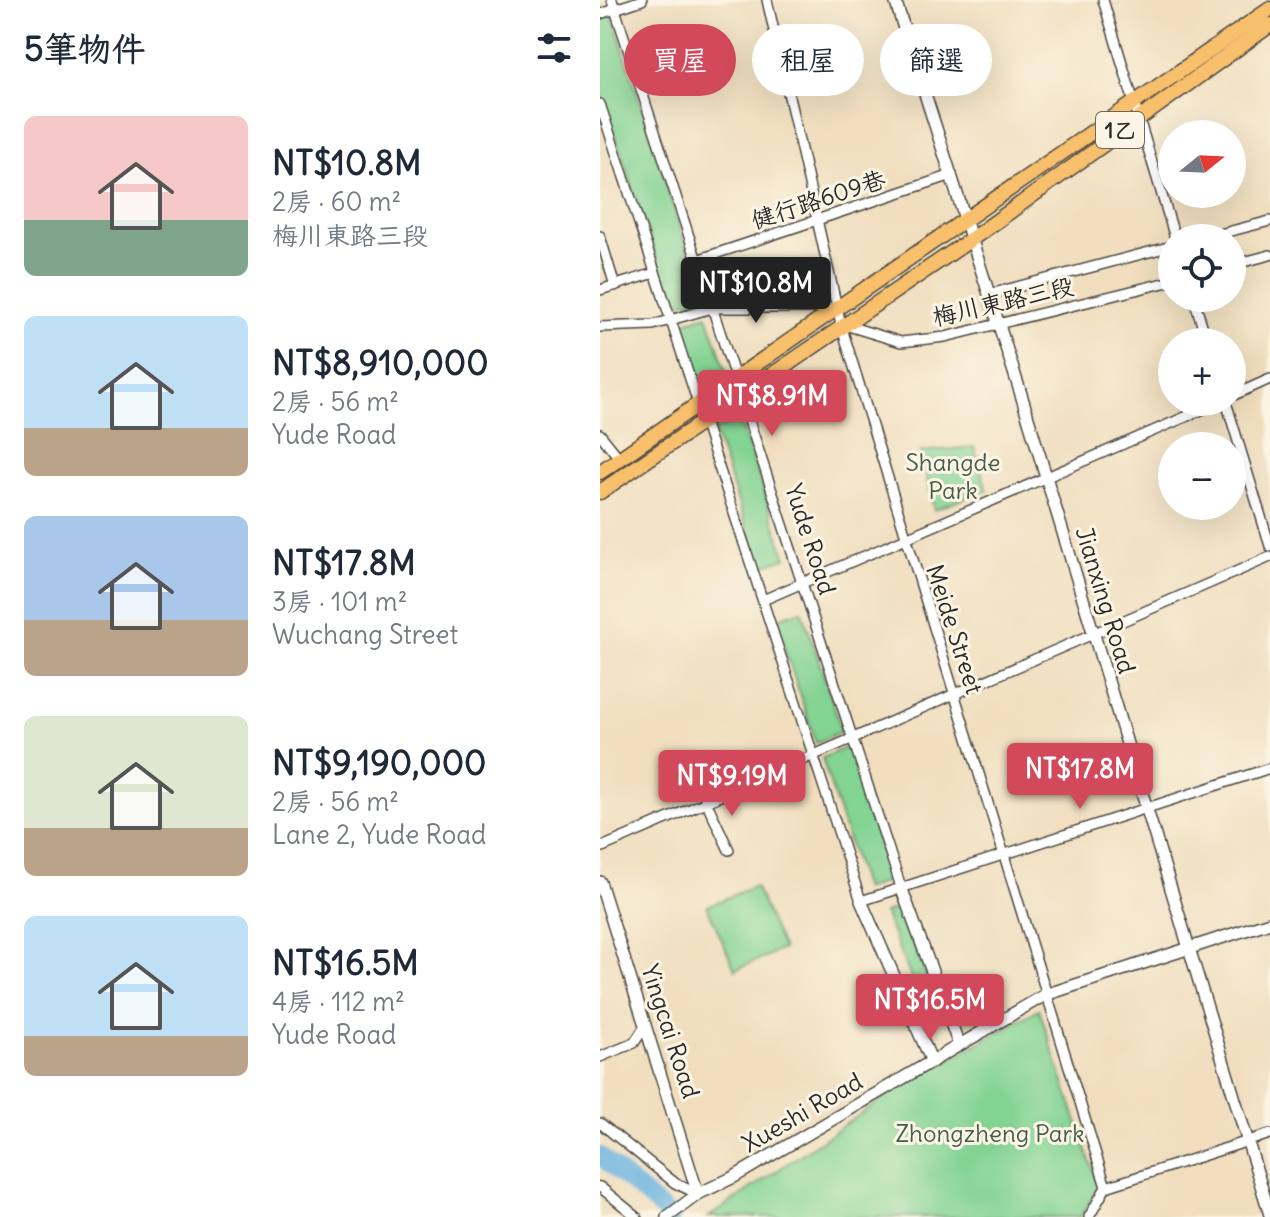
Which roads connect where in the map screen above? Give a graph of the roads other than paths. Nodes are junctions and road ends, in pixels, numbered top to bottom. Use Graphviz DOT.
graph roads {
  1 [pos="642,0"];
  2 [pos="767,0"];
  3 [pos="895,0"];
  4 [pos="1103,0"];
  5 [pos="613,4"];
  6 [pos="1270,9"];
  7 [pos="600,14"];
  8 [pos="1270,25"];
  9 [pos="600,104"];
  10 [pos="1136,110"];
  11 [pos="604,130"];
  12 [pos="952,175"];
  13 [pos="966,218"];
  14 [pos="819,219"];
  15 [pos="1270,221"];
  16 [pos="1171,224"];
  17 [pos="1246,227"];
  18 [pos="600,236"];
  19 [pos="973,238"];
  20 [pos="1158,250"];
  21 [pos="1270,255"];
  22 [pos="697,260"];
  23 [pos="1246,261"];
  24 [pos="655,273"];
  25 [pos="1158,284"];
  26 [pos="615,286"];
  27 [pos="600,290"];
  28 [pos="990,294"];
  29 [pos="712,308"];
  30 [pos="838,308"];
  31 [pos="671,320"];
  32 [pos="999,324"];
  33 [pos="841,325"];
  34 [pos="600,327"];
  35 [pos="735,379"];
  36 [pos="1270,379"];
  37 [pos="1246,390"];
  38 [pos="741,395"];
  39 [pos="698,404"];
  40 [pos="1190,416"];
  41 [pos="1228,416"];
  42 [pos="704,420"];
  43 [pos="600,434"];
  44 [pos="620,459"];
  45 [pos="600,472"];
  46 [pos="1046,477"];
  47 [pos="600,492"];
  48 [pos="905,539"];
  49 [pos="1270,546"];
  50 [pos="1270,557"];
  51 [pos="802,583"];
  52 [pos="763,600"];
  53 [pos="1092,632"];
  54 [pos="955,693"];
  55 [pos="852,736"];
  56 [pos="813,754"];
  57 [pos="1270,768"];
  58 [pos="705,799"];
  59 [pos="1146,807"];
  60 [pos="600,848"];
  61 [pos="729,850"];
  62 [pos="1003,854"];
  63 [pos="600,882"];
  64 [pos="901,887"];
  65 [pos="861,901"];
  66 [pos="1270,922"];
  67 [pos="1188,949"];
  68 [pos="1045,995"];
  69 [pos="646,1025"];
  70 [pos="959,1045"];
  71 [pos="600,1057"];
  72 [pos="932,1062"];
  73 [pos="600,1123"];
  74 [pos="1270,1134"];
  75 [pos="1247,1141"];
  76 [pos="600,1187"];
  77 [pos="1106,1187"];
  78 [pos="698,1194"];
  79 [pos="1270,1215"];
  80 [pos="637,1217"];
  81 [pos="667,1217"];
  82 [pos="1089,1217"];
  1 -- 5 [label="street"];
  2 -- 14 [label="street"];
  3 -- 12 [label="street, Jianxing Road"];
  4 -- 10 [label="street"];
  5 -- 7 [label="street"];
  5 -- 22 [label="street, Yude Road"];
  6 -- 10 [label="main road, 1乙"];
  8 -- 10 [label="main road, 1乙"];
  9 -- 11 [label="street"];
  10 -- 13 [label="main road, 1乙"];
  10 -- 16 [label="street"];
  10 -- 19 [label="main road, 1乙"];
  11 -- 24 [label="street"];
  12 -- 13 [label="street, Jianxing Road"];
  12 -- 14 [label="street, 健行路609巷"];
  13 -- 19 [label="street, Jianxing Road"];
  13 -- 30 [label="main road, 1乙"];
  14 -- 22 [label="street, 健行路609巷"];
  14 -- 30 [label="street"];
  15 -- 17 [label="street"];
  18 -- 26 [label="street"];
  19 -- 28 [label="street, Jianxing Road"];
  19 -- 33 [label="main road, 1乙"];
  20 -- 28 [label="street"];
  21 -- 23 [label="street"];
  22 -- 29 [label="street, Yude Road"];
  24 -- 26 [label="street"];
  24 -- 31 [label="street"];
  25 -- 32 [label="street, 梅川東路三段"];
  26 -- 27 [label="street"];
  28 -- 32 [label="street, Jianxing Road"];
  29 -- 30 [label="street"];
  29 -- 31 [label="street"];
  29 -- 35 [label="street, Yude Road"];
  30 -- 33 [label="street, Meide Street"];
  30 -- 35 [label="main road, 1乙"];
  31 -- 34 [label="street"];
  31 -- 39 [label="street"];
  32 -- 33 [label="street, 梅川東路三段"];
  32 -- 46 [label="street, Jianxing Road"];
  33 -- 38 [label="main road, 1乙"];
  33 -- 48 [label="street, Meide Street"];
  35 -- 38 [label="street, Yude Road"];
  35 -- 39 [label="main road, 1乙"];
  36 -- 37 [label="street"];
  38 -- 42 [label="main road, 1乙"];
  38 -- 51 [label="street, Yude Road"];
  39 -- 42 [label="street"];
  39 -- 44 [label="main road, 1乙"];
  40 -- 46 [label="street"];
  41 -- 49 [label="street"];
  42 -- 47 [label="main road, 1乙"];
  42 -- 52 [label="street"];
  43 -- 44 [label="street"];
  44 -- 45 [label="main road, 1乙"];
  46 -- 48 [label="street"];
  46 -- 53 [label="street, Jianxing Road"];
  48 -- 51 [label="street"];
  48 -- 54 [label="street, Meide Street"];
  50 -- 53 [label="street"];
  51 -- 52 [label="street"];
  51 -- 55 [label="street, Yude Road"];
  52 -- 56 [label="street"];
  53 -- 54 [label="street"];
  53 -- 59 [label="street, Jianxing Road"];
  54 -- 55 [label="street"];
  54 -- 62 [label="street, Meide Street"];
  55 -- 56 [label="street"];
  55 -- 64 [label="street, Yude Road"];
  56 -- 58 [label="street"];
  56 -- 65 [label="street"];
  57 -- 59 [label="street"];
  58 -- 60 [label="street"];
  58 -- 61 [label="street"];
  59 -- 62 [label="street"];
  59 -- 67 [label="street, Jianxing Road"];
  62 -- 64 [label="street"];
  62 -- 68 [label="street, Meide Street"];
  63 -- 69 [label="street, Yingcai Road"];
  64 -- 65 [label="street"];
  64 -- 70 [label="street, Yude Road"];
  65 -- 72 [label="street"];
  66 -- 67 [label="street, Xueshi Road"];
  67 -- 68 [label="street, Xueshi Road"];
  67 -- 75 [label="street, Jianxing Road"];
  68 -- 70 [label="street, Xueshi Road"];
  68 -- 77 [label="street, Meide Street"];
  69 -- 71 [label="street"];
  69 -- 78 [label="street, Yingcai Road"];
  70 -- 72 [label="street, Xueshi Road"];
  72 -- 78 [label="street, Xueshi Road"];
  73 -- 78 [label="street"];
  74 -- 75 [label="street"];
  75 -- 77 [label="street"];
  75 -- 79 [label="street, Jianxing Road"];
  76 -- 80 [label="street"];
  77 -- 82 [label="street"];
  78 -- 81 [label="street, Xueshi Road"];
}
